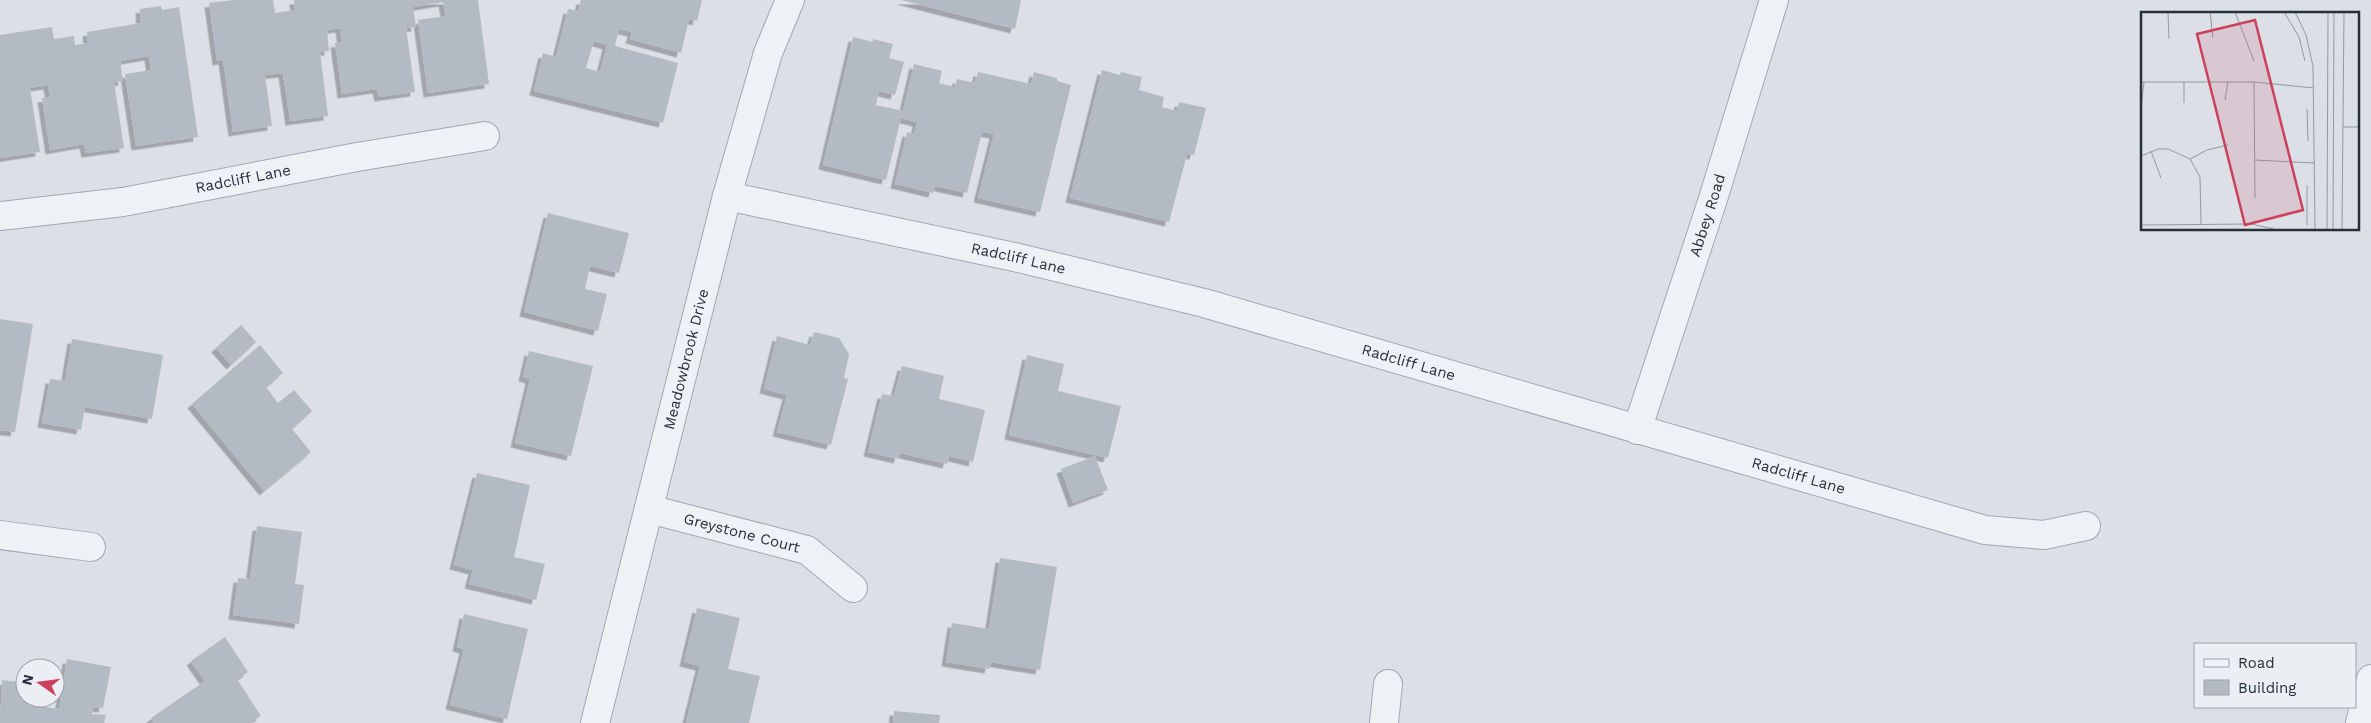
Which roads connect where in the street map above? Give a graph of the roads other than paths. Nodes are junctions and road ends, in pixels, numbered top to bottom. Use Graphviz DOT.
graph roads {
  1 [pos="790,0"];
  2 [pos="1774,0"];
  3 [pos="485,136"];
  4 [pos="727,196"];
  5 [pos="0,216"];
  6 [pos="1637,430"];
  7 [pos="649,509"];
  8 [pos="2086,526"];
  9 [pos="0,534"];
  10 [pos="91,546"];
  11 [pos="854,588"];
  12 [pos="2371,678"];
  13 [pos="1388,684"];
  14 [pos="595,723"];
  15 [pos="1384,723"];
  16 [pos="2360,723"];
  1 -- 4 [label="street, Meadowbrook Drive"];
  2 -- 6 [label="street, Abbey Road"];
  3 -- 5 [label="street, Radcliff Lane"];
  4 -- 6 [label="street, Radcliff Lane"];
  4 -- 7 [label="street, Meadowbrook Drive"];
  6 -- 8 [label="street, Radcliff Lane"];
  7 -- 11 [label="street, Greystone Court"];
  7 -- 14 [label="street, Meadowbrook Drive"];
  9 -- 10 [label="street"];
  12 -- 16 [label="street"];
  13 -- 15 [label="street"];
}
